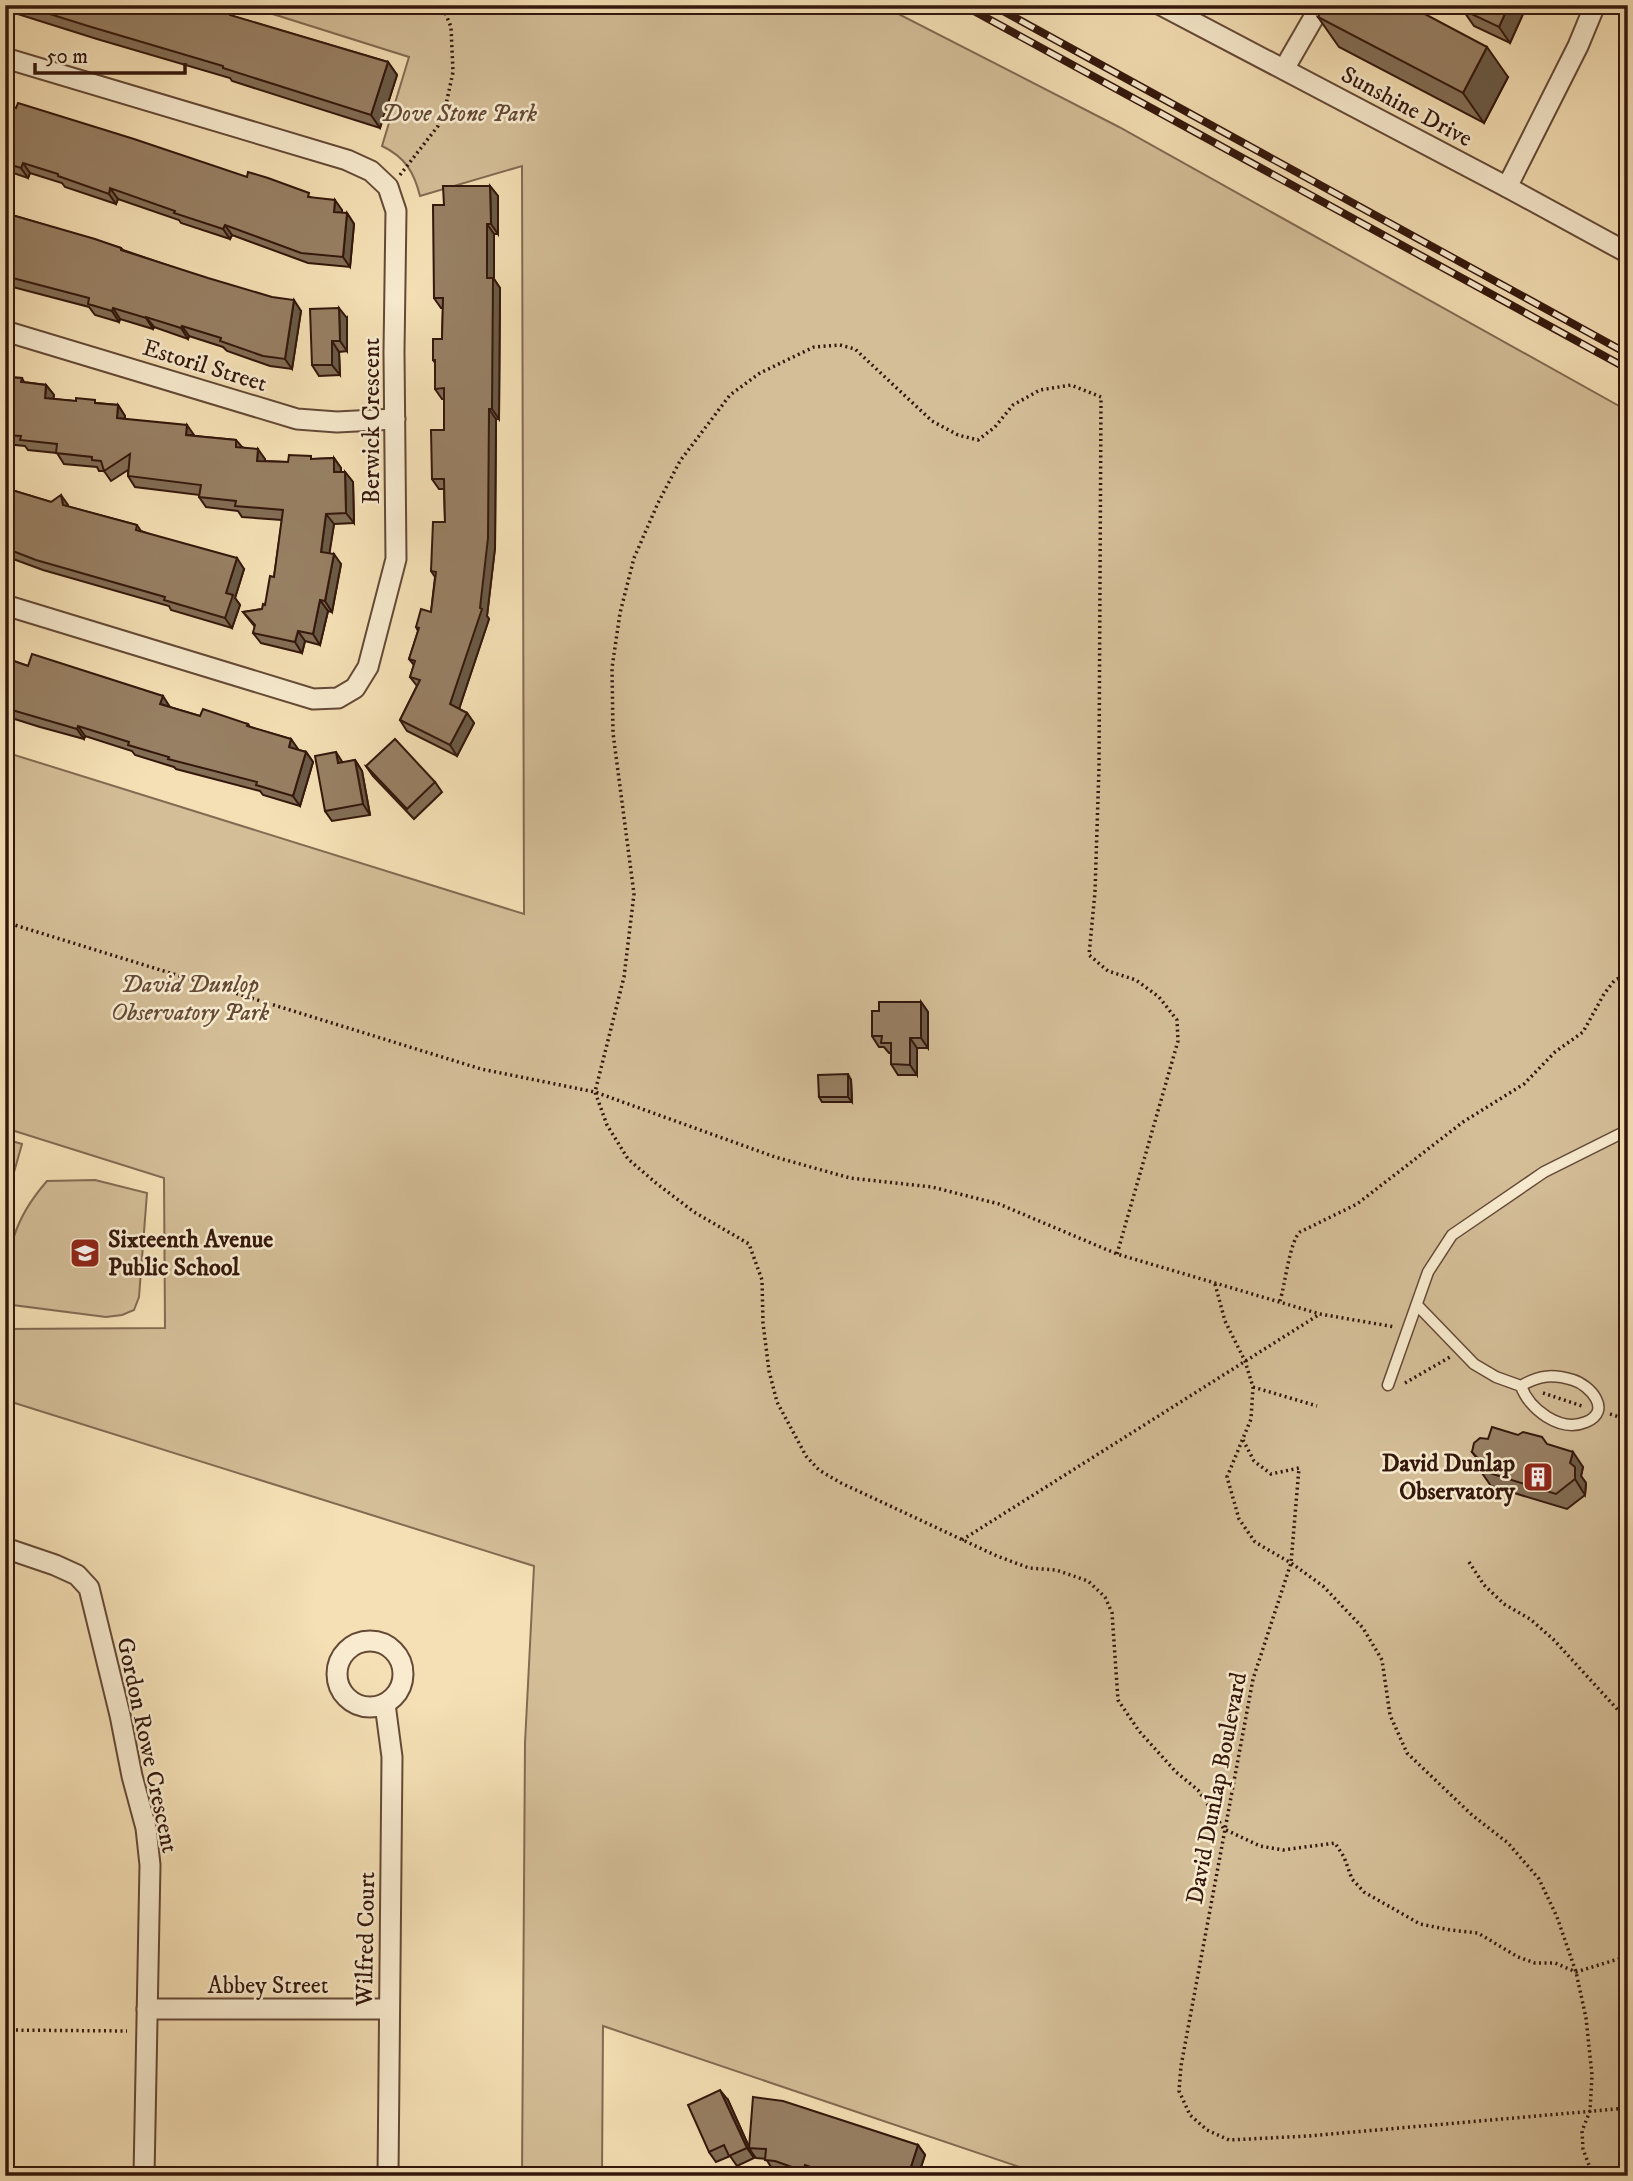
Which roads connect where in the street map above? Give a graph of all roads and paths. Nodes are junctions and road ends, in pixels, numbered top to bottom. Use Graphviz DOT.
graph roads {
  1 [pos="442,5"];
  2 [pos="1161,5"];
  3 [pos="1321,5"];
  4 [pos="1595,5"];
  5 [pos="5,58"];
  6 [pos="1284,69"];
  7 [pos="388,187"];
  8 [pos="1507,187"];
  9 [pos="1628,253"];
  10 [pos="5,331"];
  11 [pos="395,419"];
  12 [pos="5,605"];
  13 [pos="5,922"];
  14 [pos="1628,973"];
  15 [pos="595,1092"];
  16 [pos="1628,1130"];
  17 [pos="1117,1254"];
  18 [pos="1215,1283"];
  19 [pos="1280,1302"];
  20 [pos="1417,1304"];
  21 [pos="1320,1314"];
  22 [pos="1408,1329"];
  23 [pos="1461,1350"];
  24 [pos="1245,1361"];
  25 [pos="1403,1384"];
  26 [pos="1388,1385"];
  27 [pos="1521,1386"];
  28 [pos="1253,1387"];
  29 [pos="1540,1392"];
  30 [pos="1317,1406"];
  31 [pos="1598,1410"];
  32 [pos="1243,1440"];
  33 [pos="962,1540"];
  34 [pos="5,1548"];
  35 [pos="1469,1562"];
  36 [pos="1291,1563"];
  37 [pos="385,1704"];
  38 [pos="1628,1721"];
  39 [pos="1224,1829"];
  40 [pos="1628,1956"];
  41 [pos="1576,1972"];
  42 [pos="147,2009"];
  43 [pos="388,2009"];
  44 [pos="5,2030"];
  45 [pos="129,2031"];
  46 [pos="1628,2108"];
  47 [pos="1590,2111"];
  48 [pos="144,2176"];
  49 [pos="388,2176"];
  50 [pos="1592,2176"];
  1 -- 7 [label="path"];
  2 -- 6 [label="street, Sunshine Drive"];
  3 -- 6 [label="street"];
  4 -- 8 [label="street"];
  5 -- 7 [label="street"];
  6 -- 8 [label="street, Sunshine Drive"];
  7 -- 11 [label="street, Berwick Crescent"];
  8 -- 9 [label="street, Sunshine Drive"];
  10 -- 11 [label="street, Estoril Street"];
  11 -- 12 [label="street, Berwick Crescent"];
  13 -- 15 [label="path"];
  14 -- 19 [label="path"];
  15 -- 17 [label="path"];
  15 -- 17 [label="path"];
  15 -- 33 [label="path"];
  16 -- 20 [label="lane"];
  17 -- 18 [label="path"];
  18 -- 19 [label="path"];
  18 -- 24 [label="path"];
  19 -- 21 [label="path"];
  20 -- 22 [label="lane"];
  20 -- 23 [label="lane"];
  21 -- 22 [label="path"];
  21 -- 24 [label="path"];
  22 -- 26 [label="lane"];
  23 -- 25 [label="path"];
  23 -- 27 [label="lane"];
  24 -- 28 [label="path"];
  24 -- 33 [label="path"];
  27 -- 31 [label="lane"];
  27 -- 31 [label="lane"];
  28 -- 30 [label="path"];
  28 -- 32 [label="path"];
  29 -- 31 [label="path"];
  32 -- 36 [label="path"];
  32 -- 36 [label="path, David Dunlap Boulevard"];
  33 -- 39 [label="path"];
  34 -- 42 [label="street, Gordon Rowe Crescent"];
  35 -- 38 [label="path"];
  36 -- 39 [label="path, David Dunlap Boulevard"];
  36 -- 41 [label="path"];
  37 -- 43 [label="street, Wilfred Court"];
  39 -- 41 [label="path"];
  39 -- 47 [label="path, David Dunlap Boulevard"];
  40 -- 41 [label="path"];
  41 -- 47 [label="path"];
  42 -- 43 [label="street, Abbey Street"];
  42 -- 48 [label="street, Gordon Rowe Crescent"];
  43 -- 49 [label="street, Wilfred Court"];
  44 -- 45 [label="path"];
  46 -- 47 [label="path"];
  47 -- 50 [label="path"];
}
